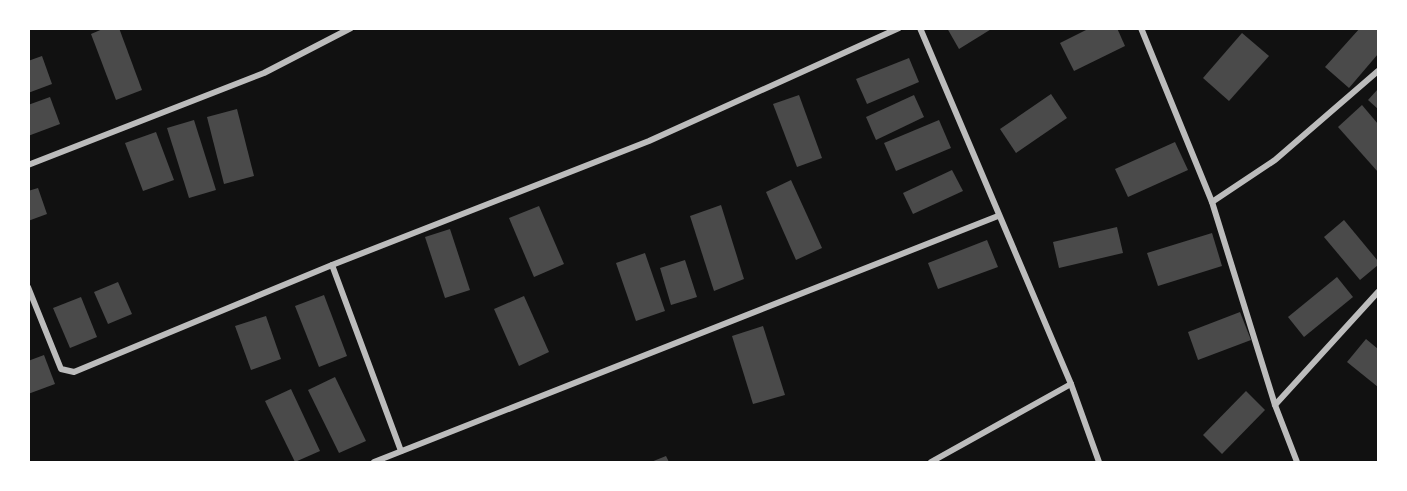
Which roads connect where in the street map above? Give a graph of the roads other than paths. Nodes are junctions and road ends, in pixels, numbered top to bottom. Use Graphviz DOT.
graph roads {
  1 [pos="351,28"];
  2 [pos="899,28"];
  3 [pos="920,28"];
  4 [pos="1141,28"];
  5 [pos="1378,71"];
  6 [pos="28,165"];
  7 [pos="1212,202"];
  8 [pos="998,216"];
  9 [pos="332,265"];
  10 [pos="28,287"];
  11 [pos="1378,292"];
  12 [pos="1071,384"];
  13 [pos="1275,405"];
  14 [pos="401,451"];
  15 [pos="374,462"];
  16 [pos="931,462"];
  17 [pos="1099,462"];
  18 [pos="1297,462"];
  1 -- 6 [label="street"];
  2 -- 9 [label="street"];
  3 -- 8 [label="street"];
  4 -- 7 [label="street"];
  5 -- 7 [label="street"];
  7 -- 13 [label="street"];
  8 -- 12 [label="street"];
  8 -- 14 [label="street"];
  9 -- 10 [label="street"];
  9 -- 14 [label="street"];
  11 -- 13 [label="street"];
  12 -- 16 [label="street"];
  12 -- 17 [label="street"];
  13 -- 18 [label="street"];
  14 -- 15 [label="street"];
}
